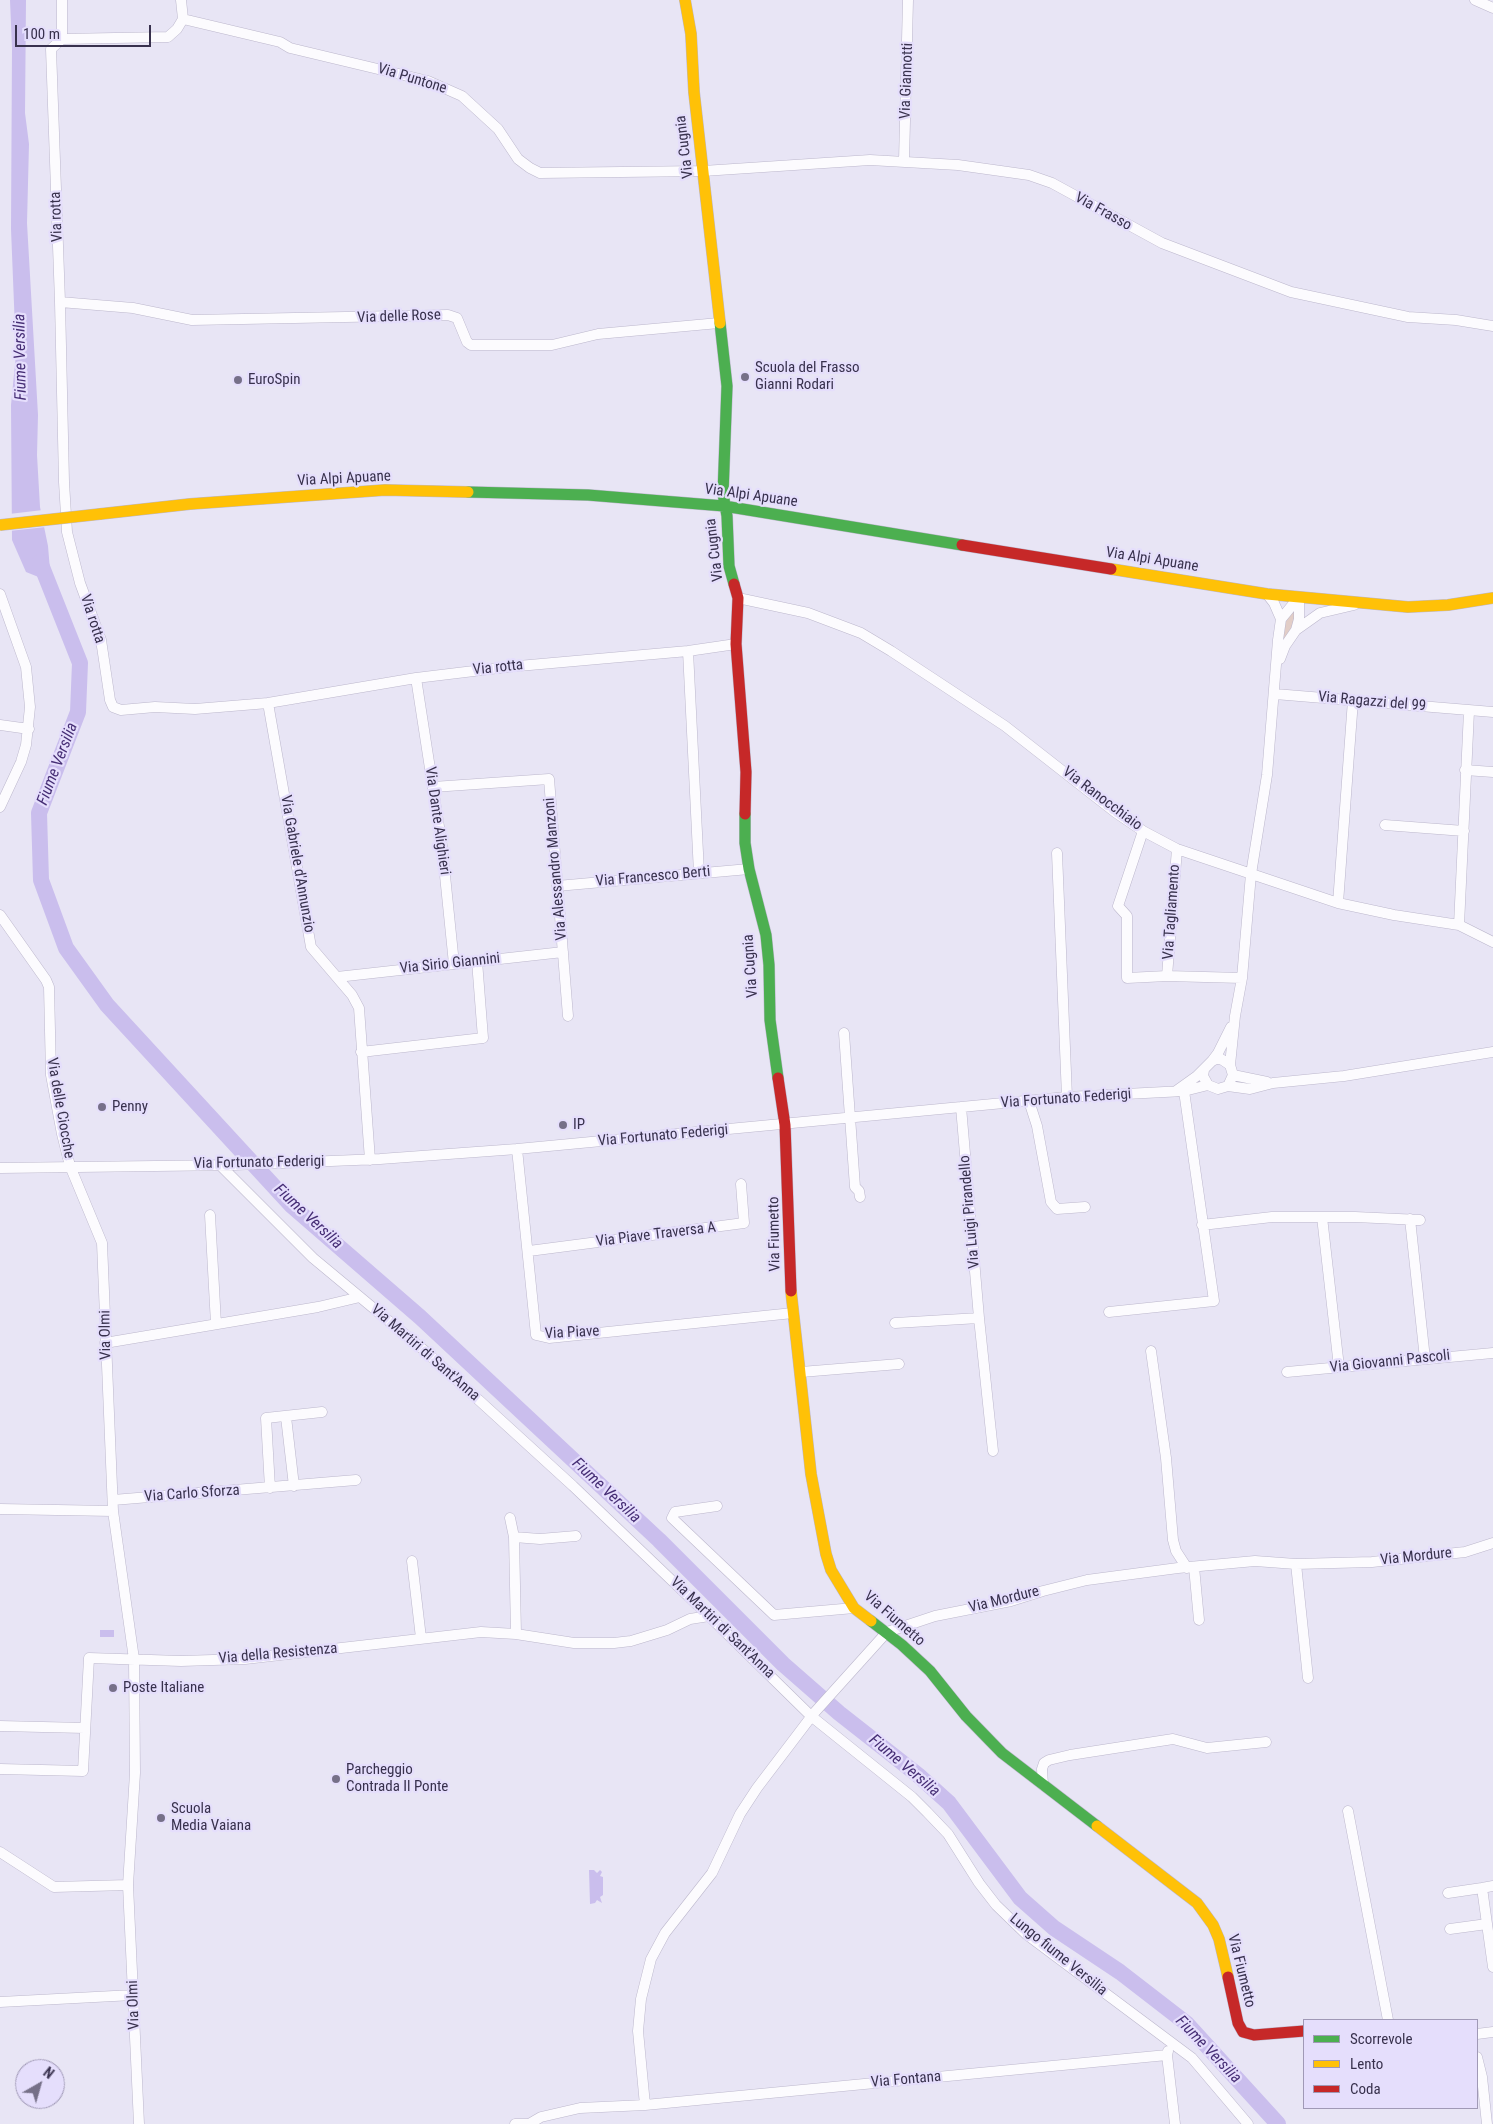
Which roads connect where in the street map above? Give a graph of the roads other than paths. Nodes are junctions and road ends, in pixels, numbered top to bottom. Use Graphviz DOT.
graph roads {
  1 [pos="62,0"];
  2 [pos="181,0"];
  3 [pos="685,0"];
  4 [pos="908,0"];
  5 [pos="1475,0"];
  6 [pos="1493,8"];
  7 [pos="184,19"];
  8 [pos="62,38"];
  9 [pos="904,161"];
  10 [pos="703,171"];
  11 [pos="60,302"];
  12 [pos="719,323"];
  13 [pos="1493,326"];
  14 [pos="724,506"];
  15 [pos="0,525"];
  16 [pos="0,594"];
  17 [pos="1267,594"];
  18 [pos="1299,597"];
  19 [pos="738,598"];
  20 [pos="1491,598"];
  21 [pos="1362,603"];
  22 [pos="1281,619"];
  23 [pos="1296,630"];
  24 [pos="736,644"];
  25 [pos="688,651"];
  26 [pos="1277,670"];
  27 [pos="416,678"];
  28 [pos="1275,694"];
  29 [pos="1352,700"];
  30 [pos="268,703"];
  31 [pos="1469,711"];
  32 [pos="1493,712"];
  33 [pos="0,725"];
  34 [pos="29,729"];
  35 [pos="1465,770"];
  36 [pos="1493,772"];
  37 [pos="433,787"];
  38 [pos="0,807"];
  39 [pos="1385,825"];
  40 [pos="1143,831"];
  41 [pos="1464,831"];
  42 [pos="1177,849"];
  43 [pos="1057,853"];
  44 [pos="749,869"];
  45 [pos="700,873"];
  46 [pos="1251,874"];
  47 [pos="557,886"];
  48 [pos="1338,903"];
  49 [pos="0,915"];
  50 [pos="1459,925"];
  51 [pos="1493,942"];
  52 [pos="563,952"];
  53 [pos="477,961"];
  54 [pos="454,964"];
  55 [pos="1168,976"];
  56 [pos="337,977"];
  57 [pos="1242,978"];
  58 [pos="568,1016"];
  59 [pos="1235,1016"];
  60 [pos="844,1033"];
  61 [pos="361,1052"];
  62 [pos="1493,1052"];
  63 [pos="1212,1061"];
  64 [pos="1230,1065"];
  65 [pos="1204,1070"];
  66 [pos="1233,1075"];
  67 [pos="1273,1084"];
  68 [pos="1208,1085"];
  69 [pos="1228,1086"];
  70 [pos="1179,1091"];
  71 [pos="1067,1097"];
  72 [pos="1029,1101"];
  73 [pos="961,1107"];
  74 [pos="850,1117"];
  75 [pos="784,1125"];
  76 [pos="517,1150"];
  77 [pos="370,1160"];
  78 [pos="220,1164"];
  79 [pos="70,1166"];
  80 [pos="0,1168"];
  81 [pos="741,1184"];
  82 [pos="860,1197"];
  83 [pos="1085,1207"];
  84 [pos="210,1215"];
  85 [pos="1322,1217"];
  86 [pos="1202,1225"];
  87 [pos="529,1251"];
  88 [pos="360,1297"];
  89 [pos="793,1312"];
  90 [pos="1108,1312"];
  91 [pos="979,1318"];
  92 [pos="896,1323"];
  93 [pos="216,1324"];
  94 [pos="105,1343"];
  95 [pos="1151,1351"];
  96 [pos="1493,1353"];
  97 [pos="1425,1359"];
  98 [pos="899,1364"];
  99 [pos="1339,1367"];
  100 [pos="801,1372"];
  101 [pos="1287,1372"];
  102 [pos="322,1412"];
  103 [pos="286,1417"];
  104 [pos="993,1450"];
  105 [pos="356,1480"];
  106 [pos="294,1486"];
  107 [pos="270,1488"];
  108 [pos="113,1500"];
  109 [pos="717,1506"];
  110 [pos="0,1509"];
  111 [pos="113,1511"];
  112 [pos="510,1518"];
  113 [pos="576,1536"];
  114 [pos="514,1537"];
  115 [pos="1493,1543"];
  116 [pos="412,1561"];
  117 [pos="1296,1564"];
  118 [pos="1191,1567"];
  119 [pos="854,1608"];
  120 [pos="709,1616"];
  121 [pos="1199,1620"];
  122 [pos="886,1632"];
  123 [pos="516,1634"];
  124 [pos="421,1638"];
  125 [pos="134,1659"];
  126 [pos="1308,1678"];
  127 [pos="812,1715"];
  128 [pos="0,1726"];
  129 [pos="85,1728"];
  130 [pos="1266,1742"];
  131 [pos="0,1769"];
  132 [pos="1043,1785"];
  133 [pos="1348,1811"];
  134 [pos="0,1852"];
  135 [pos="128,1885"];
  136 [pos="1493,1886"];
  137 [pos="1482,1888"];
  138 [pos="1448,1893"];
  139 [pos="1487,1924"];
  140 [pos="1450,1929"];
  141 [pos="1493,1967"];
  142 [pos="134,1995"];
  143 [pos="0,2002"];
  144 [pos="1388,2019"];
  145 [pos="1303,2031"];
  146 [pos="1493,2032"];
  147 [pos="1478,2034"];
  148 [pos="1173,2042"];
  149 [pos="1167,2055"];
  150 [pos="1478,2061"];
  151 [pos="645,2105"];
  152 [pos="139,2124"];
  153 [pos="514,2124"];
  154 [pos="529,2124"];
  155 [pos="1175,2124"];
  156 [pos="1248,2124"];
  157 [pos="1487,2124"];
  1 -- 8 [label="street"];
  2 -- 7 [label="street"];
  3 -- 10 [label="street, Via Cugnia"];
  4 -- 9 [label="street, Via Giannotti"];
  5 -- 6 [label="street"];
  7 -- 8 [label="street"];
  7 -- 10 [label="street, Via Puntone"];
  8 -- 11 [label="street, Via rotta"];
  9 -- 10 [label="street, Via Frasso"];
  9 -- 13 [label="street, Via Frasso"];
  10 -- 12 [label="street, Via Cugnia"];
  11 -- 12 [label="street, Via delle Rose"];
  11 -- 30 [label="street, Via rotta"];
  12 -- 14 [label="street, Via Cugnia"];
  14 -- 15 [label="street, Via Alpi Apuane, bridge"];
  14 -- 17 [label="street, Via Alpi Apuane"];
  14 -- 19 [label="street, Via Cugnia"];
  16 -- 34 [label="street"];
  17 -- 18 [label="street, Via Alpi Apuane"];
  17 -- 22 [label="street"];
  18 -- 21 [label="street, Via Alpi Apuane"];
  18 -- 22 [label="street"];
  18 -- 23 [label="street"];
  19 -- 24 [label="street, Via Cugnia"];
  19 -- 40 [label="street, Via Ranocchiaio"];
  20 -- 21 [label="street, Via Alpi Apuane"];
  21 -- 23 [label="street"];
  22 -- 26 [label="street"];
  23 -- 26 [label="street"];
  24 -- 25 [label="street, Via rotta"];
  24 -- 44 [label="street, Via Cugnia"];
  25 -- 27 [label="street, Via rotta"];
  25 -- 45 [label="street"];
  26 -- 28 [label="street"];
  27 -- 30 [label="street, Via rotta"];
  27 -- 37 [label="street, Via Dante Alighieri"];
  28 -- 29 [label="street, Via Ragazzi del 99"];
  28 -- 46 [label="street"];
  29 -- 31 [label="street, Via Ragazzi del 99"];
  29 -- 48 [label="street"];
  30 -- 56 [label="street, Via Gabriele d'Annunzio"];
  31 -- 32 [label="street, Via Ragazzi del 99"];
  31 -- 35 [label="street"];
  33 -- 34 [label="street"];
  34 -- 38 [label="street"];
  35 -- 36 [label="street"];
  35 -- 41 [label="street"];
  37 -- 47 [label="street, Via Alessandro Manzoni"];
  37 -- 54 [label="street, Via Dante Alighieri"];
  39 -- 41 [label="street"];
  40 -- 42 [label="street, Via Ranocchiaio"];
  40 -- 55 [label="street"];
  41 -- 50 [label="street"];
  42 -- 46 [label="street, Via Ranocchiaio"];
  42 -- 55 [label="street, Via Tagliamento"];
  43 -- 71 [label="street"];
  44 -- 45 [label="street, Via Francesco Berti"];
  44 -- 75 [label="street, Via Cugnia"];
  45 -- 47 [label="street, Via Francesco Berti"];
  46 -- 48 [label="street, Via Ranocchiaio"];
  46 -- 57 [label="street"];
  47 -- 52 [label="street, Via Alessandro Manzoni"];
  48 -- 50 [label="street, Via Ranocchiaio"];
  49 -- 79 [label="street, Via delle Ciocche"];
  50 -- 51 [label="street, Via Ranocchiaio"];
  52 -- 53 [label="street, Via Sirio Giannini"];
  52 -- 58 [label="street, Via Alessandro Manzoni"];
  53 -- 54 [label="street, Via Sirio Giannini"];
  53 -- 61 [label="street"];
  54 -- 56 [label="street, Via Sirio Giannini"];
  55 -- 57 [label="street"];
  56 -- 61 [label="street, Via Gabriele d'Annunzio"];
  57 -- 59 [label="street"];
  59 -- 63 [label="street"];
  59 -- 64 [label="street"];
  60 -- 74 [label="street"];
  61 -- 77 [label="street, Via Gabriele d'Annunzio"];
  62 -- 67 [label="street"];
  63 -- 64 [label="street"];
  63 -- 65 [label="street"];
  64 -- 66 [label="street"];
  65 -- 68 [label="street"];
  65 -- 70 [label="street"];
  66 -- 67 [label="street"];
  66 -- 69 [label="street"];
  67 -- 69 [label="street"];
  68 -- 69 [label="street"];
  68 -- 70 [label="street, Via Fortunato Federigi"];
  70 -- 71 [label="street, Via Fortunato Federigi"];
  70 -- 86 [label="street"];
  71 -- 72 [label="street, Via Fortunato Federigi"];
  72 -- 73 [label="street, Via Fortunato Federigi"];
  72 -- 83 [label="street"];
  73 -- 74 [label="street, Via Fortunato Federigi"];
  73 -- 91 [label="street, Via Luigi Pirandello"];
  74 -- 75 [label="street, Via Fortunato Federigi"];
  74 -- 82 [label="street"];
  75 -- 76 [label="street, Via Fortunato Federigi"];
  75 -- 89 [label="street, Via Fiumetto"];
  76 -- 77 [label="street, Via Fortunato Federigi"];
  76 -- 87 [label="street, Via Piave"];
  77 -- 78 [label="street, Via Fortunato Federigi"];
  78 -- 79 [label="street, Via Fortunato Federigi"];
  78 -- 88 [label="street, Via Martiri di Sant'Anna"];
  79 -- 80 [label="street, Via Fortunato Federigi"];
  79 -- 94 [label="street, Via Olmi"];
  81 -- 87 [label="street, Via Piave Traversa A"];
  84 -- 93 [label="street"];
  85 -- 86 [label="street"];
  85 -- 97 [label="street"];
  85 -- 99 [label="street"];
  86 -- 90 [label="street"];
  87 -- 89 [label="street, Via Piave"];
  88 -- 93 [label="street"];
  88 -- 120 [label="street, Via Martiri di Sant'Anna"];
  89 -- 100 [label="street, Via Fiumetto"];
  91 -- 92 [label="street"];
  91 -- 104 [label="street, Via Luigi Pirandello"];
  93 -- 94 [label="street"];
  94 -- 108 [label="street, Via Olmi"];
  95 -- 118 [label="street"];
  96 -- 97 [label="street, Via Giovanni Pascoli"];
  97 -- 99 [label="street, Via Giovanni Pascoli"];
  98 -- 100 [label="street"];
  99 -- 101 [label="street, Via Giovanni Pascoli"];
  100 -- 119 [label="street, Via Fiumetto"];
  102 -- 103 [label="street"];
  103 -- 106 [label="street"];
  103 -- 107 [label="street"];
  105 -- 106 [label="street, Via Carlo Sforza"];
  106 -- 107 [label="street, Via Carlo Sforza"];
  107 -- 108 [label="street, Via Carlo Sforza"];
  108 -- 111 [label="street, Via Olmi"];
  109 -- 119 [label="street"];
  110 -- 111 [label="street"];
  111 -- 125 [label="street, Via Olmi"];
  112 -- 114 [label="street"];
  113 -- 114 [label="street"];
  114 -- 123 [label="street"];
  115 -- 117 [label="street, Via Mordure"];
  116 -- 124 [label="street"];
  117 -- 118 [label="street, Via Mordure"];
  117 -- 126 [label="street"];
  118 -- 121 [label="street"];
  118 -- 122 [label="street, Via Mordure"];
  119 -- 122 [label="street, Via Fiumetto"];
  120 -- 123 [label="street, Via della Resistenza"];
  120 -- 127 [label="street, Via Martiri di Sant'Anna"];
  122 -- 127 [label="street, Via Mordure"];
  122 -- 132 [label="street, Via Fiumetto"];
  123 -- 124 [label="street, Via della Resistenza"];
  124 -- 125 [label="street, Via della Resistenza"];
  125 -- 129 [label="street"];
  125 -- 135 [label="street, Via Olmi"];
  127 -- 148 [label="street, Lungo fiume Versilia"];
  127 -- 151 [label="street"];
  128 -- 129 [label="street"];
  129 -- 131 [label="street"];
  130 -- 132 [label="street"];
  132 -- 145 [label="street, Via Fiumetto"];
  133 -- 144 [label="street"];
  134 -- 135 [label="street"];
  135 -- 142 [label="street, Via Olmi"];
  136 -- 137 [label="street"];
  137 -- 138 [label="street"];
  137 -- 139 [label="street"];
  139 -- 140 [label="street"];
  139 -- 141 [label="street"];
  142 -- 143 [label="street"];
  142 -- 152 [label="street, Via Olmi"];
  146 -- 147 [label="street"];
  148 -- 149 [label="street"];
  148 -- 156 [label="street, Lungo fiume Versilia"];
  149 -- 151 [label="street, Via Fontana"];
  149 -- 155 [label="street"];
  150 -- 157 [label="street"];
  151 -- 154 [label="street"];
  153 -- 154 [label="street"];
}
